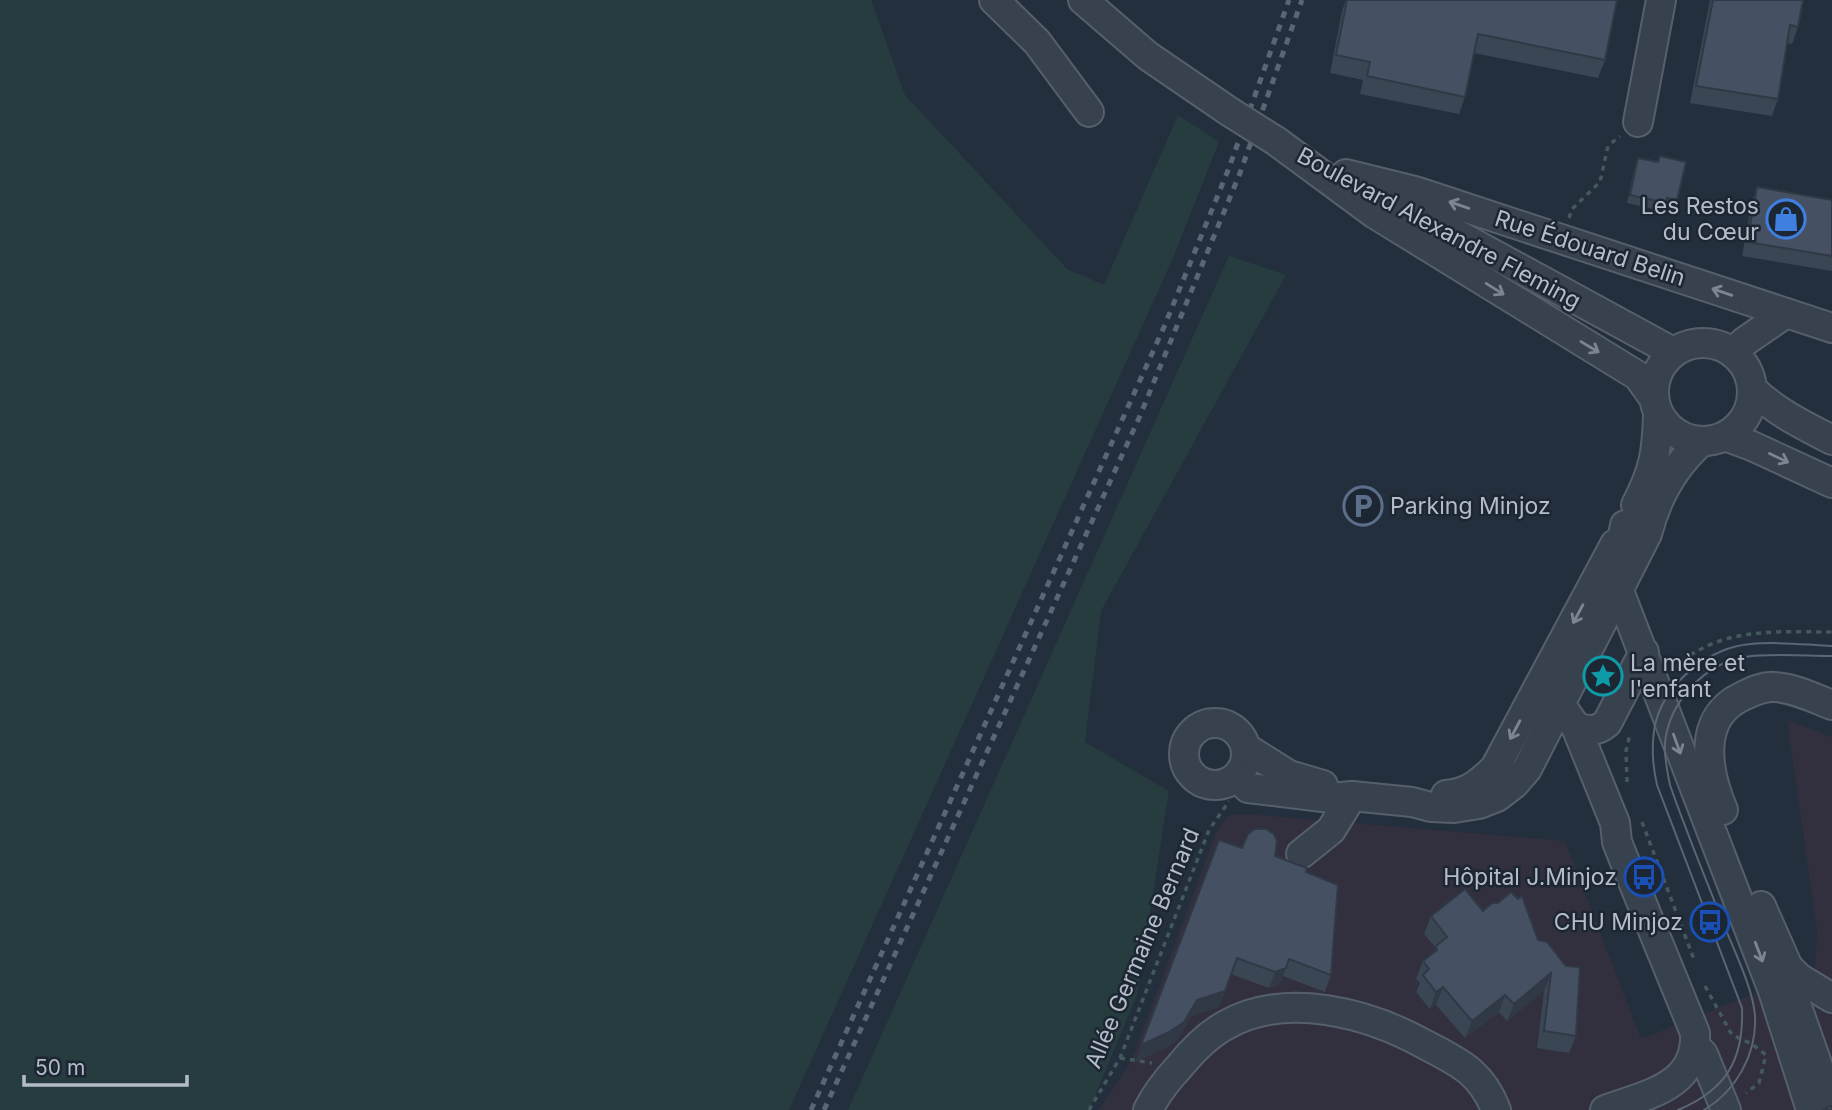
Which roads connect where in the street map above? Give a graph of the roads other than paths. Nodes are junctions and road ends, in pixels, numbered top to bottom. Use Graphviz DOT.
graph roads {
  1 [pos="994,0"];
  2 [pos="1083,0"];
  3 [pos="1661,0"];
  4 [pos="1089,113"];
  5 [pos="1638,122"];
  6 [pos="1276,141"];
  7 [pos="1346,174"];
  8 [pos="1786,313"];
  9 [pos="1832,328"];
  10 [pos="1672,352"];
  11 [pos="1733,353"];
  12 [pos="1752,389"];
  13 [pos="1656,406"];
  14 [pos="1713,439"];
  15 [pos="1832,440"];
  16 [pos="1832,483"];
  17 [pos="1625,525"];
  18 [pos="1619,591"];
  19 [pos="1644,652"];
  20 [pos="1548,670"];
  21 [pos="1560,704"];
  22 [pos="1832,705"];
  23 [pos="1572,734"];
  24 [pos="1538,747"];
  25 [pos="1246,748"];
  26 [pos="1233,789"];
  27 [pos="1352,796"];
  28 [pos="1698,797"];
  29 [pos="1412,802"];
  30 [pos="1725,814"];
  31 [pos="1301,854"];
  32 [pos="1799,978"];
  33 [pos="1832,998"];
  34 [pos="1696,1047"];
  35 [pos="1733,1103"];
  36 [pos="1832,1106"];
  37 [pos="1148,1110"];
  38 [pos="1496,1110"];
  39 [pos="1605,1110"];
  40 [pos="1811,1110"];
  1 -- 4 [label="street"];
  2 -- 6 [label="street, bridge"];
  3 -- 5 [label="street"];
  6 -- 7 [label="street, Boulevard Alexandre Fleming"];
  6 -- 13 [label="street, Boulevard Alexandre Fleming, one-way"];
  8 -- 7 [label="street, Rue Édouard Belin, one-way"];
  7 -- 10 [label="street, Boulevard Alexandre Fleming"];
  8 -- 9 [label="street, Rue Édouard Belin"];
  8 -- 11 [label="street"];
  10 -- 11 [label="street"];
  10 -- 13 [label="street"];
  11 -- 12 [label="street"];
  12 -- 14 [label="street"];
  12 -- 15 [label="street"];
  13 -- 14 [label="street"];
  13 -- 17 [label="street"];
  14 -- 16 [label="street, one-way"];
  14 -- 18 [label="street"];
  17 -- 18 [label="street"];
  17 -- 20 [label="street, one-way"];
  18 -- 19 [label="street"];
  18 -- 21 [label="street"];
  19 -- 23 [label="street"];
  19 -- 28 [label="street, one-way"];
  20 -- 21 [label="street"];
  20 -- 29 [label="street, one-way"];
  21 -- 23 [label="street"];
  21 -- 24 [label="street"];
  22 -- 30 [label="street"];
  23 -- 24 [label="street"];
  23 -- 34 [label="street"];
  24 -- 29 [label="street"];
  25 -- 26 [label="street"];
  25 -- 26 [label="street"];
  25 -- 27 [label="street"];
  26 -- 27 [label="street"];
  27 -- 29 [label="street"];
  27 -- 31 [label="street"];
  28 -- 30 [label="street"];
  28 -- 40 [label="street, one-way"];
  30 -- 32 [label="street"];
  32 -- 33 [label="street"];
  32 -- 36 [label="street"];
  34 -- 35 [label="street"];
  34 -- 39 [label="street"];
  37 -- 38 [label="street"];
}
